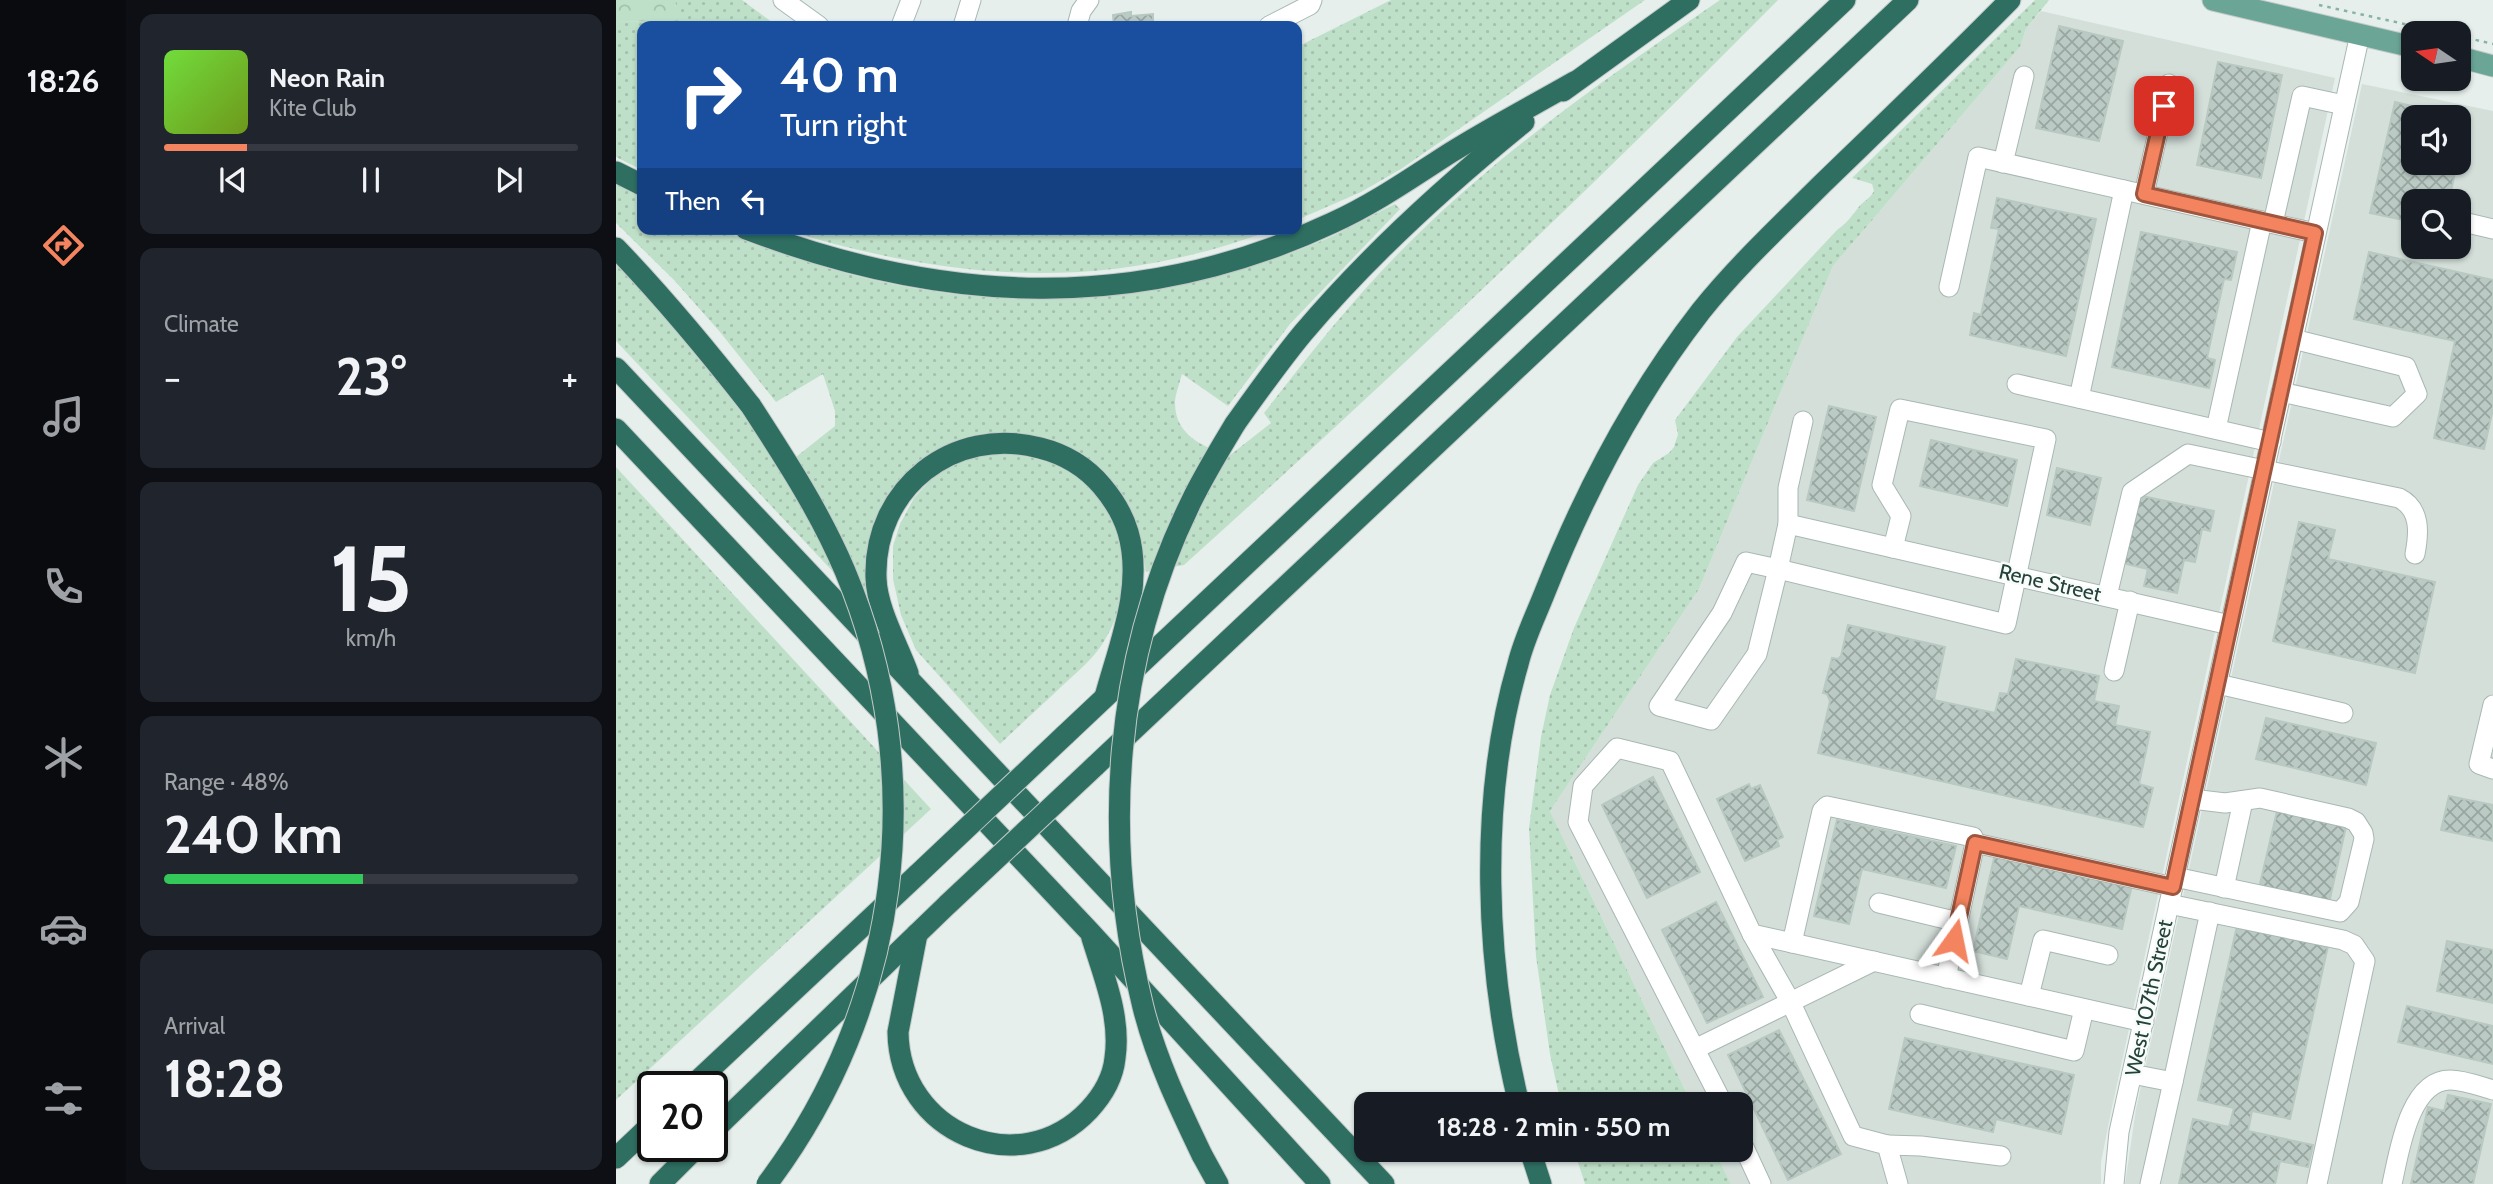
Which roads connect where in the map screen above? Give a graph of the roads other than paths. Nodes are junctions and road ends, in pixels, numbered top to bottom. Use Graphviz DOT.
graph roads {
  1 [pos="783,0"];
  2 [pos="911,0"];
  3 [pos="971,0"];
  4 [pos="1089,0"];
  5 [pos="1312,0"];
  6 [pos="1689,0"];
  7 [pos="1908,0"];
  8 [pos="2213,0"];
  9 [pos="1844,1"];
  10 [pos="2004,6"];
  11 [pos="812,21"];
  12 [pos="903,21"];
  13 [pos="965,21"];
  14 [pos="1079,21"];
  15 [pos="1279,21"];
  16 [pos="2360,34"];
  17 [pos="2401,44"];
  18 [pos="2471,60"];
  19 [pos="2493,66"];
  20 [pos="2024,76"];
  21 [pos="1574,82"];
  22 [pos="2169,84"];
  23 [pos="2344,105"];
  24 [pos="1997,161"];
  25 [pos="616,172"];
  26 [pos="637,182"];
  27 [pos="2124,190"];
  28 [pos="2144,194"];
  29 [pos="2267,222"];
  30 [pos="2471,223"];
  31 [pos="2493,229"];
  32 [pos="2315,233"];
  33 [pos="1302,234"];
  34 [pos="764,235"];
  35 [pos="1300,235"];
  36 [pos="616,247"];
  37 [pos="1950,287"];
  38 [pos="2293,339"];
  39 [pos="616,368"];
  40 [pos="2017,384"];
  41 [pos="2281,393"];
  42 [pos="2079,398"];
  43 [pos="1803,421"];
  44 [pos="616,429"];
  45 [pos="2216,429"];
  46 [pos="2271,442"];
  47 [pos="2265,468"];
  48 [pos="1788,524"];
  49 [pos="1893,548"];
  50 [pos="2415,554"];
  51 [pos="1778,569"];
  52 [pos="2016,575"];
  53 [pos="2107,596"];
  54 [pos="2130,601"];
  55 [pos="2230,625"];
  56 [pos="2114,671"];
  57 [pos="912,683"];
  58 [pos="2218,684"];
  59 [pos="1105,697"];
  60 [pos="2493,705"];
  61 [pos="2343,713"];
  62 [pos="2493,769"];
  63 [pos="2192,799"];
  64 [pos="2243,801"];
  65 [pos="1975,843"];
  66 [pos="2224,888"];
  67 [pos="2173,889"];
  68 [pos="1879,903"];
  69 [pos="2210,912"];
  70 [pos="1958,922"];
  71 [pos="1090,932"];
  72 [pos="1752,933"];
  73 [pos="917,934"];
  74 [pos="1788,942"];
  75 [pos="2108,955"];
  76 [pos="1874,961"];
  77 [pos="1946,978"];
  78 [pos="2029,996"];
  79 [pos="1790,1001"];
  80 [pos="2084,1009"];
  81 [pos="1920,1014"];
  82 [pos="2144,1022"];
  83 [pos="1695,1049"];
  84 [pos="708,1071"];
  85 [pos="2132,1074"];
  86 [pos="2173,1082"];
  87 [pos="2493,1090"];
  88 [pos="1517,1092"];
  89 [pos="1717,1092"];
  90 [pos="728,1117"];
  91 [pos="637,1138"];
  92 [pos="1888,1146"];
  93 [pos="2001,1156"];
  94 [pos="616,1158"];
  95 [pos="682,1162"];
  96 [pos="1534,1162"];
  97 [pos="1751,1162"];
  98 [pos="660,1184"];
  99 [pos="767,1184"];
  100 [pos="1219,1184"];
  101 [pos="1320,1184"];
  102 [pos="1384,1184"];
  103 [pos="1541,1184"];
  104 [pos="1761,1184"];
  105 [pos="1898,1184"];
  106 [pos="2114,1184"];
  107 [pos="2150,1184"];
  108 [pos="2317,1184"];
  109 [pos="2392,1184"];
  1 -- 11 [label="street"];
  2 -- 12 [label="street"];
  3 -- 13 [label="street"];
  4 -- 14 [label="street"];
  5 -- 15 [label="street"];
  6 -- 21 [label="highway"];
  7 -- 73 [label="highway, bridge"];
  8 -- 16 [label="main road"];
  9 -- 59 [label="highway"];
  10 -- 88 [label="highway"];
  16 -- 17 [label="main road"];
  16 -- 23 [label="street, West 107th Street"];
  18 -- 19 [label="main road"];
  20 -- 24 [label="street"];
  21 -- 33 [label="highway"];
  21 -- 100 [label="highway, bridge"];
  22 -- 28 [label="street"];
  23 -- 29 [label="street"];
  23 -- 32 [label="street, West 107th Street"];
  24 -- 27 [label="street"];
  24 -- 37 [label="street"];
  25 -- 26 [label="highway"];
  27 -- 28 [label="street"];
  27 -- 42 [label="street"];
  28 -- 29 [label="street"];
  29 -- 32 [label="street"];
  29 -- 45 [label="street"];
  30 -- 31 [label="street"];
  32 -- 38 [label="street, West 107th Street"];
  34 -- 35 [label="highway"];
  36 -- 99 [label="highway, bridge"];
  38 -- 41 [label="street, West 107th Street"];
  38 -- 41 [label="street"];
  39 -- 57 [label="highway"];
  40 -- 42 [label="street"];
  41 -- 46 [label="street, West 107th Street"];
  42 -- 45 [label="street"];
  43 -- 48 [label="street"];
  44 -- 71 [label="highway"];
  45 -- 46 [label="street"];
  46 -- 47 [label="street, West 107th Street"];
  47 -- 50 [label="street"];
  47 -- 53 [label="street"];
  47 -- 55 [label="street, West 107th Street"];
  48 -- 49 [label="street, Rene Street"];
  48 -- 51 [label="street"];
  49 -- 52 [label="street, Rene Street"];
  49 -- 52 [label="street"];
  51 -- 51 [label="street"];
  51 -- 52 [label="street"];
  52 -- 53 [label="street, Rene Street"];
  53 -- 54 [label="street, Rene Street"];
  54 -- 55 [label="street, Rene Street"];
  54 -- 56 [label="street"];
  55 -- 58 [label="street, West 107th Street"];
  57 -- 59 [label="highway"];
  57 -- 102 [label="highway"];
  58 -- 61 [label="street"];
  58 -- 63 [label="street, West 107th Street"];
  59 -- 84 [label="highway, bridge"];
  60 -- 62 [label="street"];
  63 -- 64 [label="street"];
  63 -- 67 [label="street, West 107th Street"];
  64 -- 66 [label="street"];
  64 -- 66 [label="street"];
  65 -- 67 [label="street"];
  65 -- 70 [label="street"];
  65 -- 74 [label="street"];
  66 -- 67 [label="street"];
  67 -- 69 [label="street"];
  67 -- 82 [label="street, West 107th Street"];
  68 -- 70 [label="street"];
  69 -- 86 [label="street"];
  69 -- 108 [label="street"];
  70 -- 77 [label="street"];
  71 -- 73 [label="highway"];
  71 -- 101 [label="highway"];
  72 -- 74 [label="street"];
  72 -- 79 [label="street"];
  72 -- 83 [label="street"];
  73 -- 90 [label="highway"];
  74 -- 76 [label="street"];
  75 -- 78 [label="street"];
  76 -- 77 [label="street"];
  76 -- 79 [label="street"];
  77 -- 78 [label="street"];
  78 -- 80 [label="street"];
  79 -- 83 [label="street"];
  79 -- 92 [label="street"];
  80 -- 81 [label="street"];
  80 -- 82 [label="street"];
  82 -- 85 [label="street, West 107th Street"];
  83 -- 89 [label="street"];
  85 -- 86 [label="street"];
  85 -- 106 [label="street, West 107th Street"];
  86 -- 107 [label="street"];
  87 -- 109 [label="street"];
  91 -- 94 [label="highway"];
  92 -- 93 [label="street"];
  92 -- 105 [label="street"];
  95 -- 98 [label="highway"];
  96 -- 103 [label="highway"];
  97 -- 104 [label="street"];
}
